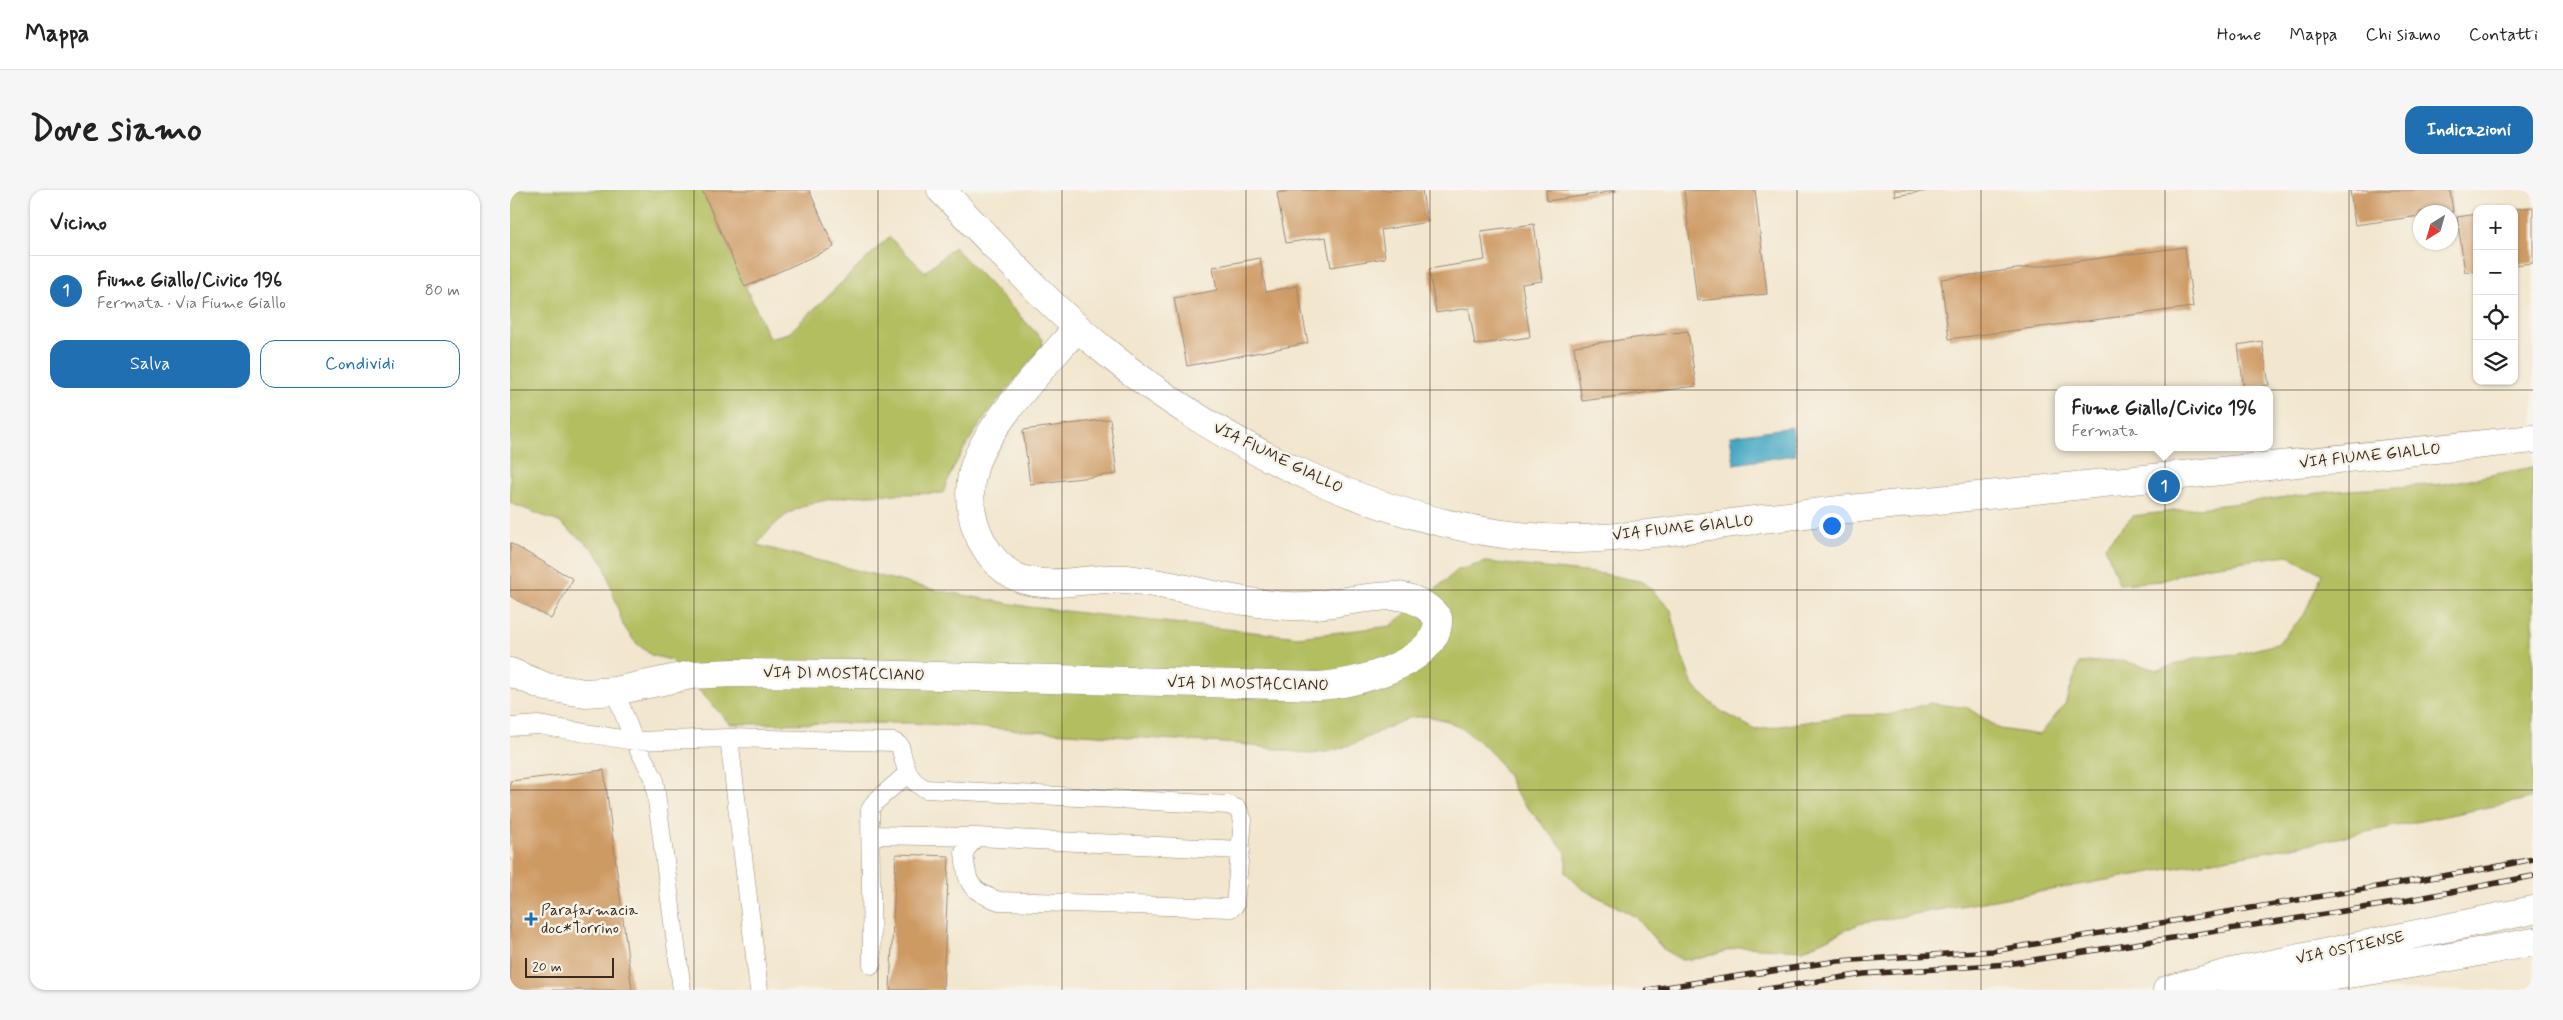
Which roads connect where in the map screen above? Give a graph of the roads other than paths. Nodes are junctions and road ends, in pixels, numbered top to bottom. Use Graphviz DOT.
graph roads {
  1 [pos="941,190"];
  2 [pos="1077,328"];
  3 [pos="2533,439"];
  4 [pos="510,672"];
  5 [pos="615,691"];
  6 [pos="510,727"];
  7 [pos="729,738"];
  8 [pos="634,741"];
  9 [pos="907,774"];
  10 [pos="870,835"];
  11 [pos="976,837"];
  12 [pos="1241,850"];
  13 [pos="2533,910"];
  14 [pos="2533,942"];
  15 [pos="872,965"];
  16 [pos="682,990"];
  17 [pos="759,990"];
  18 [pos="2168,990"];
  19 [pos="2176,990"];
  1 -- 2 [label="street, VIA FIUME GIALLO"];
  2 -- 3 [label="street, VIA FIUME GIALLO"];
  2 -- 5 [label="street, VIA DI MOSTACCIANO"];
  4 -- 5 [label="street, VIA DI MOSTACCIANO"];
  5 -- 8 [label="lane"];
  6 -- 8 [label="lane"];
  7 -- 8 [label="lane"];
  7 -- 9 [label="lane"];
  7 -- 17 [label="lane"];
  8 -- 16 [label="lane"];
  9 -- 10 [label="lane"];
  9 -- 12 [label="lane"];
  10 -- 11 [label="lane"];
  10 -- 15 [label="lane"];
  11 -- 12 [label="lane"];
  11 -- 12 [label="lane"];
  13 -- 18 [label="street, VIA OSTIENSE"];
  14 -- 19 [label="street, VIA OSTIENSE"];
}
